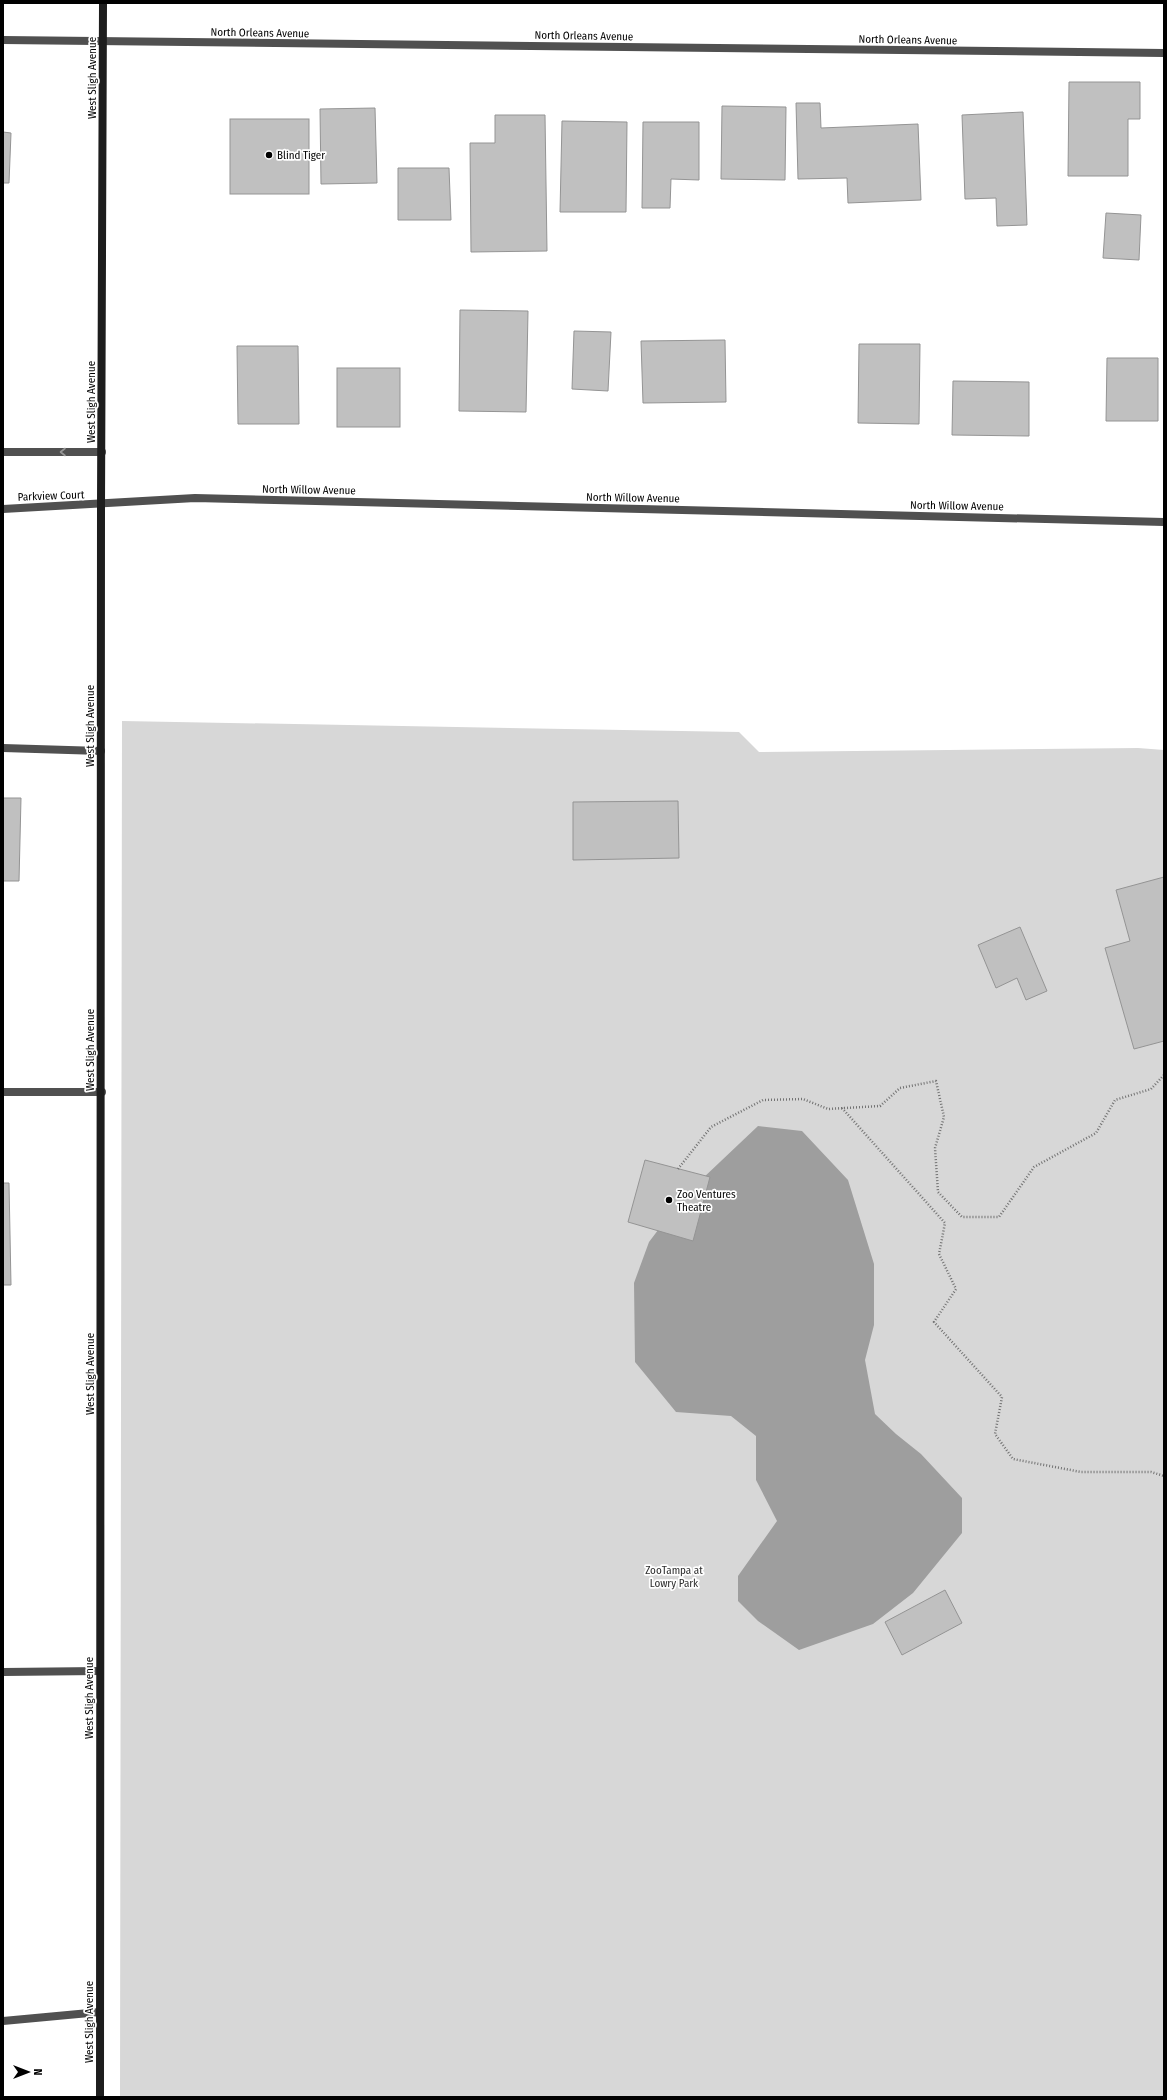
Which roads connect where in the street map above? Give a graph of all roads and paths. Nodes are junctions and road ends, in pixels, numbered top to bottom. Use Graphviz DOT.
graph roads {
  1 [pos="103,3"];
  2 [pos="3,40"];
  3 [pos="103,42"];
  4 [pos="1164,53"];
  5 [pos="3,452"];
  6 [pos="102,452"];
  7 [pos="101,505"];
  8 [pos="3,509"];
  9 [pos="1164,522"];
  10 [pos="3,748"];
  11 [pos="101,751"];
  12 [pos="1164,1075"];
  13 [pos="3,1092"];
  14 [pos="102,1092"];
  15 [pos="842,1108"];
  16 [pos="678,1168"];
  17 [pos="1164,1476"];
  18 [pos="100,1670"];
  19 [pos="3,1672"];
  20 [pos="100,2012"];
  21 [pos="3,2021"];
  22 [pos="100,2097"];
  1 -- 3 [label="main road, West Sligh Avenue"];
  2 -- 3 [label="street, North Orleans Avenue"];
  3 -- 4 [label="street, North Orleans Avenue"];
  3 -- 6 [label="main road, West Sligh Avenue"];
  6 -- 5 [label="street, one-way"];
  6 -- 7 [label="main road, West Sligh Avenue"];
  7 -- 8 [label="street, Parkview Court"];
  7 -- 9 [label="street, North Willow Avenue"];
  7 -- 11 [label="main road, West Sligh Avenue"];
  10 -- 11 [label="street"];
  11 -- 14 [label="main road, West Sligh Avenue"];
  12 -- 15 [label="path"];
  13 -- 14 [label="street"];
  14 -- 18 [label="main road, West Sligh Avenue"];
  15 -- 16 [label="path"];
  15 -- 17 [label="path"];
  18 -- 19 [label="street"];
  18 -- 20 [label="main road, West Sligh Avenue"];
  20 -- 21 [label="street"];
  20 -- 22 [label="main road, West Sligh Avenue"];
}
